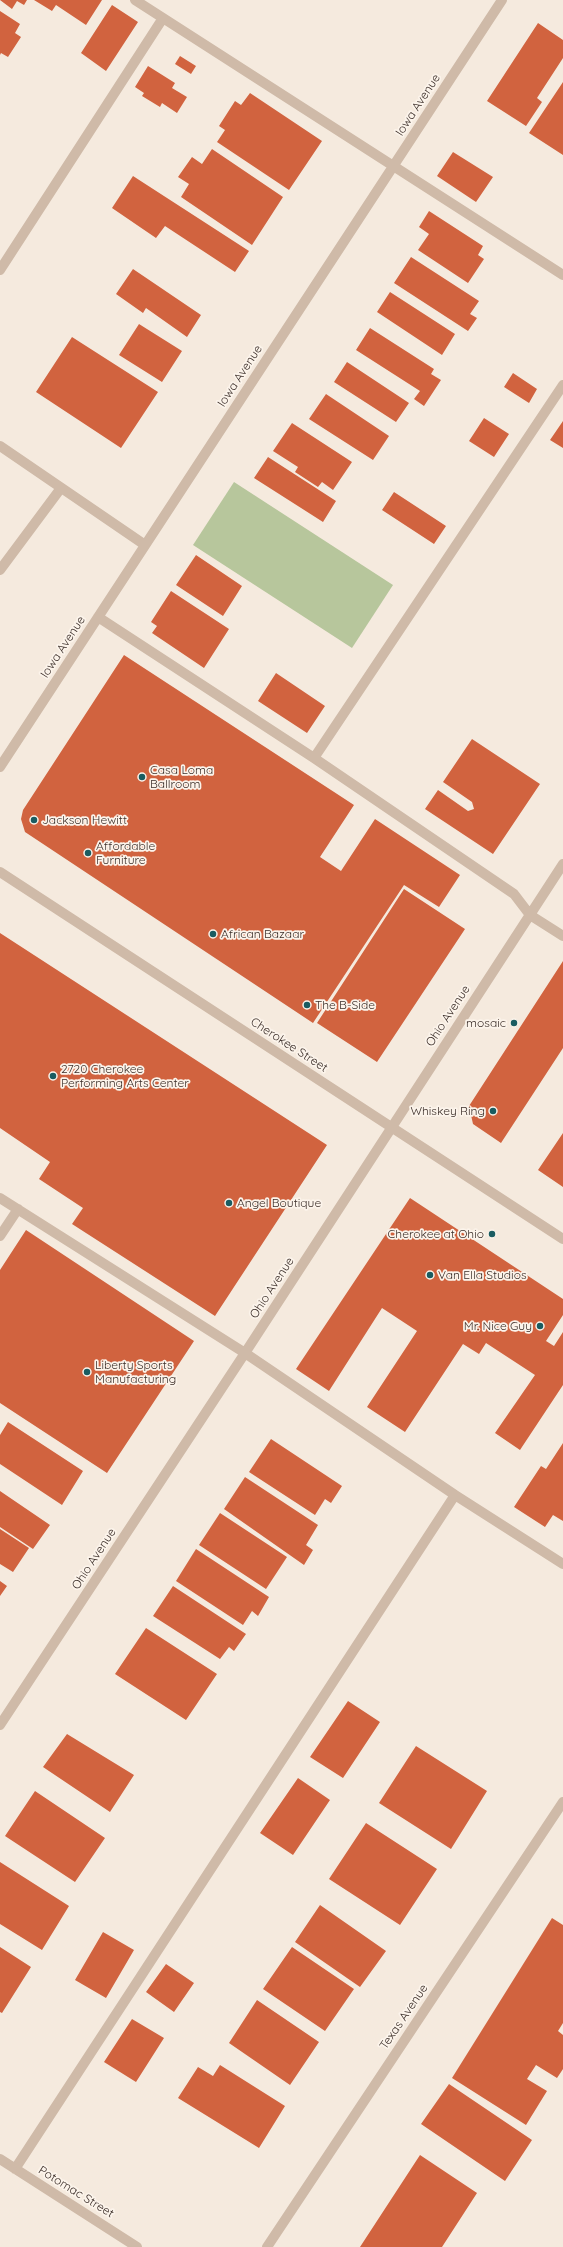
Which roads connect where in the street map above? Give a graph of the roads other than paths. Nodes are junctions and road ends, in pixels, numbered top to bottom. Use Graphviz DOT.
graph roads {
  1 [pos="135,0"];
  2 [pos="502,0"];
  3 [pos="163,18"];
  4 [pos="393,166"];
  5 [pos="0,270"];
  6 [pos="563,275"];
  7 [pos="563,385"];
  8 [pos="0,446"];
  9 [pos="61,488"];
  10 [pos="145,545"];
  11 [pos="0,570"];
  12 [pos="98,617"];
  13 [pos="314,758"];
  14 [pos="0,767"];
  15 [pos="563,864"];
  16 [pos="0,872"];
  17 [pos="530,914"];
  18 [pos="563,936"];
  19 [pos="391,1127"];
  20 [pos="0,1198"];
  21 [pos="18,1209"];
  22 [pos="0,1236"];
  23 [pos="563,1239"];
  24 [pos="245,1353"];
  25 [pos="455,1495"];
  26 [pos="563,1564"];
  27 [pos="0,1725"];
  28 [pos="563,1802"];
  29 [pos="0,2159"];
  30 [pos="15,2169"];
  31 [pos="137,2247"];
  32 [pos="267,2247"];
  1 -- 3 [label="street"];
  2 -- 4 [label="street, Iowa Avenue"];
  3 -- 4 [label="street"];
  3 -- 5 [label="street"];
  4 -- 6 [label="street"];
  4 -- 10 [label="street, Iowa Avenue"];
  7 -- 13 [label="street"];
  8 -- 9 [label="street"];
  9 -- 10 [label="street"];
  9 -- 11 [label="street"];
  10 -- 12 [label="street, Iowa Avenue"];
  12 -- 13 [label="street"];
  12 -- 14 [label="street, Iowa Avenue"];
  13 -- 17 [label="street"];
  15 -- 17 [label="street, Ohio Avenue"];
  16 -- 19 [label="street, Cherokee Street"];
  17 -- 18 [label="street"];
  17 -- 19 [label="street, Ohio Avenue"];
  19 -- 23 [label="street, Cherokee Street"];
  19 -- 24 [label="street, Ohio Avenue"];
  20 -- 21 [label="street"];
  21 -- 22 [label="street"];
  21 -- 24 [label="street"];
  24 -- 25 [label="street"];
  24 -- 27 [label="street, Ohio Avenue"];
  25 -- 26 [label="street"];
  25 -- 30 [label="street"];
  28 -- 32 [label="street, Texas Avenue"];
  29 -- 30 [label="street, Potomac Street"];
  30 -- 31 [label="street, Potomac Street"];
}
